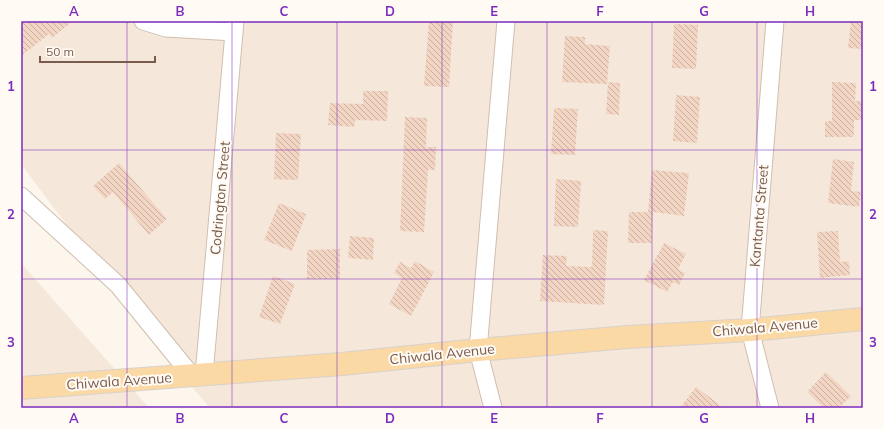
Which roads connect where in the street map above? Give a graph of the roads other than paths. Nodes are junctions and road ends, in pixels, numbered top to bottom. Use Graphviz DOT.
graph roads {
  1 [pos="143,21"];
  2 [pos="506,21"];
  3 [pos="775,21"];
  4 [pos="234,26"];
  5 [pos="21,196"];
  6 [pos="863,319"];
  7 [pos="750,330"];
  8 [pos="478,350"];
  9 [pos="198,375"];
  10 [pos="21,388"];
  11 [pos="493,408"];
  12 [pos="770,408"];
  1 -- 4 [label="street"];
  2 -- 8 [label="street"];
  3 -- 7 [label="street, Kantanta Street"];
  4 -- 9 [label="street, Codrington Street"];
  5 -- 9 [label="street"];
  6 -- 7 [label="main road, Chiwala Avenue"];
  7 -- 8 [label="main road, Chiwala Avenue"];
  7 -- 12 [label="street, Kantanta Street"];
  8 -- 9 [label="main road, Chiwala Avenue"];
  8 -- 11 [label="street"];
  9 -- 10 [label="main road, Chiwala Avenue"];
}
